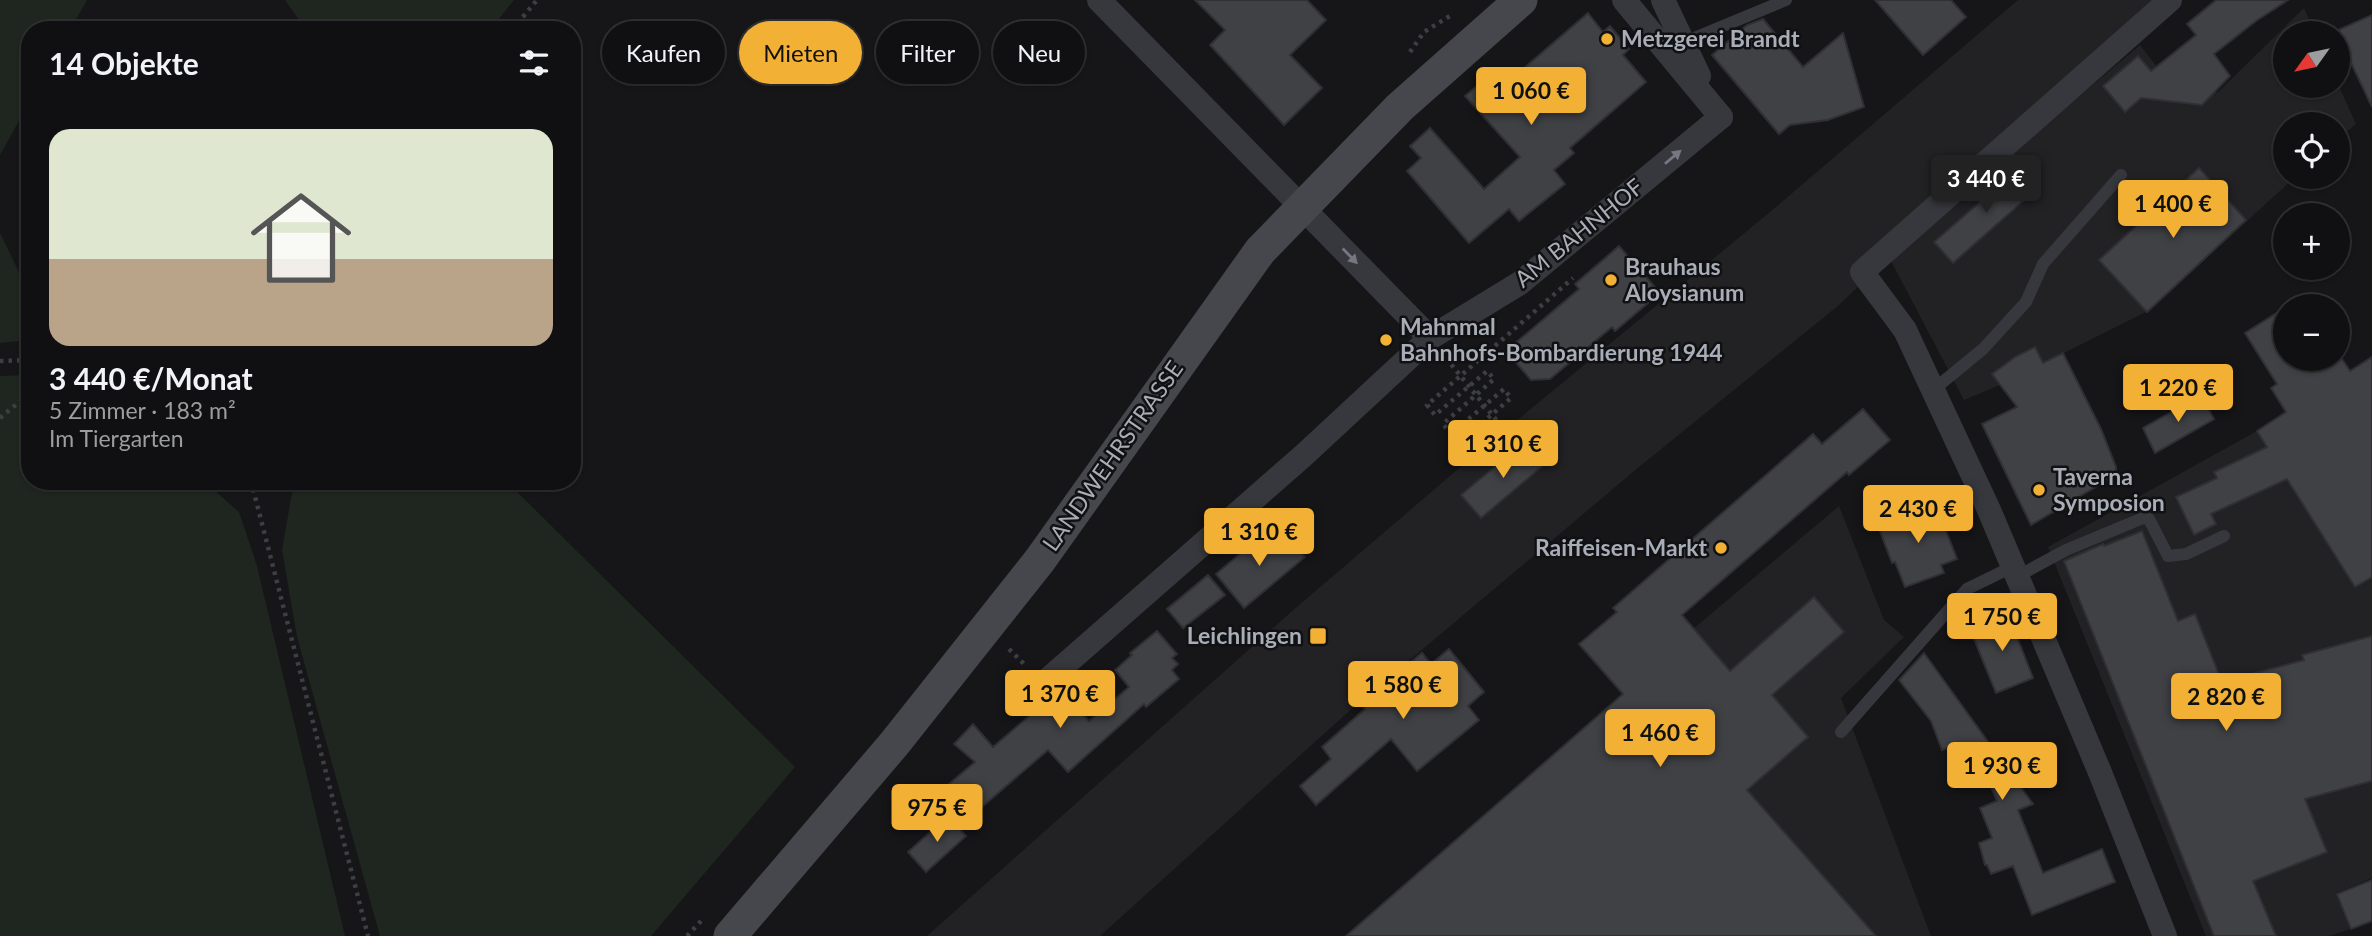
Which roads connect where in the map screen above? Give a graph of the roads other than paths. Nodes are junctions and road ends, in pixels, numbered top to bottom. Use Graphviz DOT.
graph roads {
  1 [pos="1099,0"];
  2 [pos="1521,0"];
  3 [pos="1624,0"];
  4 [pos="1663,0"];
  5 [pos="1786,0"];
  6 [pos="2170,0"];
  7 [pos="1675,49"];
  8 [pos="2121,175"];
  9 [pos="1303,207"];
  10 [pos="1430,338"];
  11 [pos="1933,390"];
  12 [pos="2224,536"];
  13 [pos="2016,571"];
  14 [pos="1044,683"];
  15 [pos="1841,732"];
  16 [pos="718,926"];
  17 [pos="2165,936"];
  1 -- 9 [label="street"];
  2 -- 9 [label="main road, LANDWEHRSTRASSE"];
  3 -- 7 [label="street"];
  4 -- 7 [label="street"];
  5 -- 7 [label="lane"];
  6 -- 11 [label="street"];
  10 -- 7 [label="street, AM BAHNHOF, one-way"];
  8 -- 11 [label="lane"];
  9 -- 10 [label="street, one-way"];
  9 -- 16 [label="main road, LANDWEHRSTRASSE"];
  10 -- 14 [label="street, AM BAHNHOF"];
  11 -- 13 [label="street"];
  12 -- 13 [label="lane"];
  13 -- 15 [label="lane"];
  13 -- 17 [label="street"];
}
